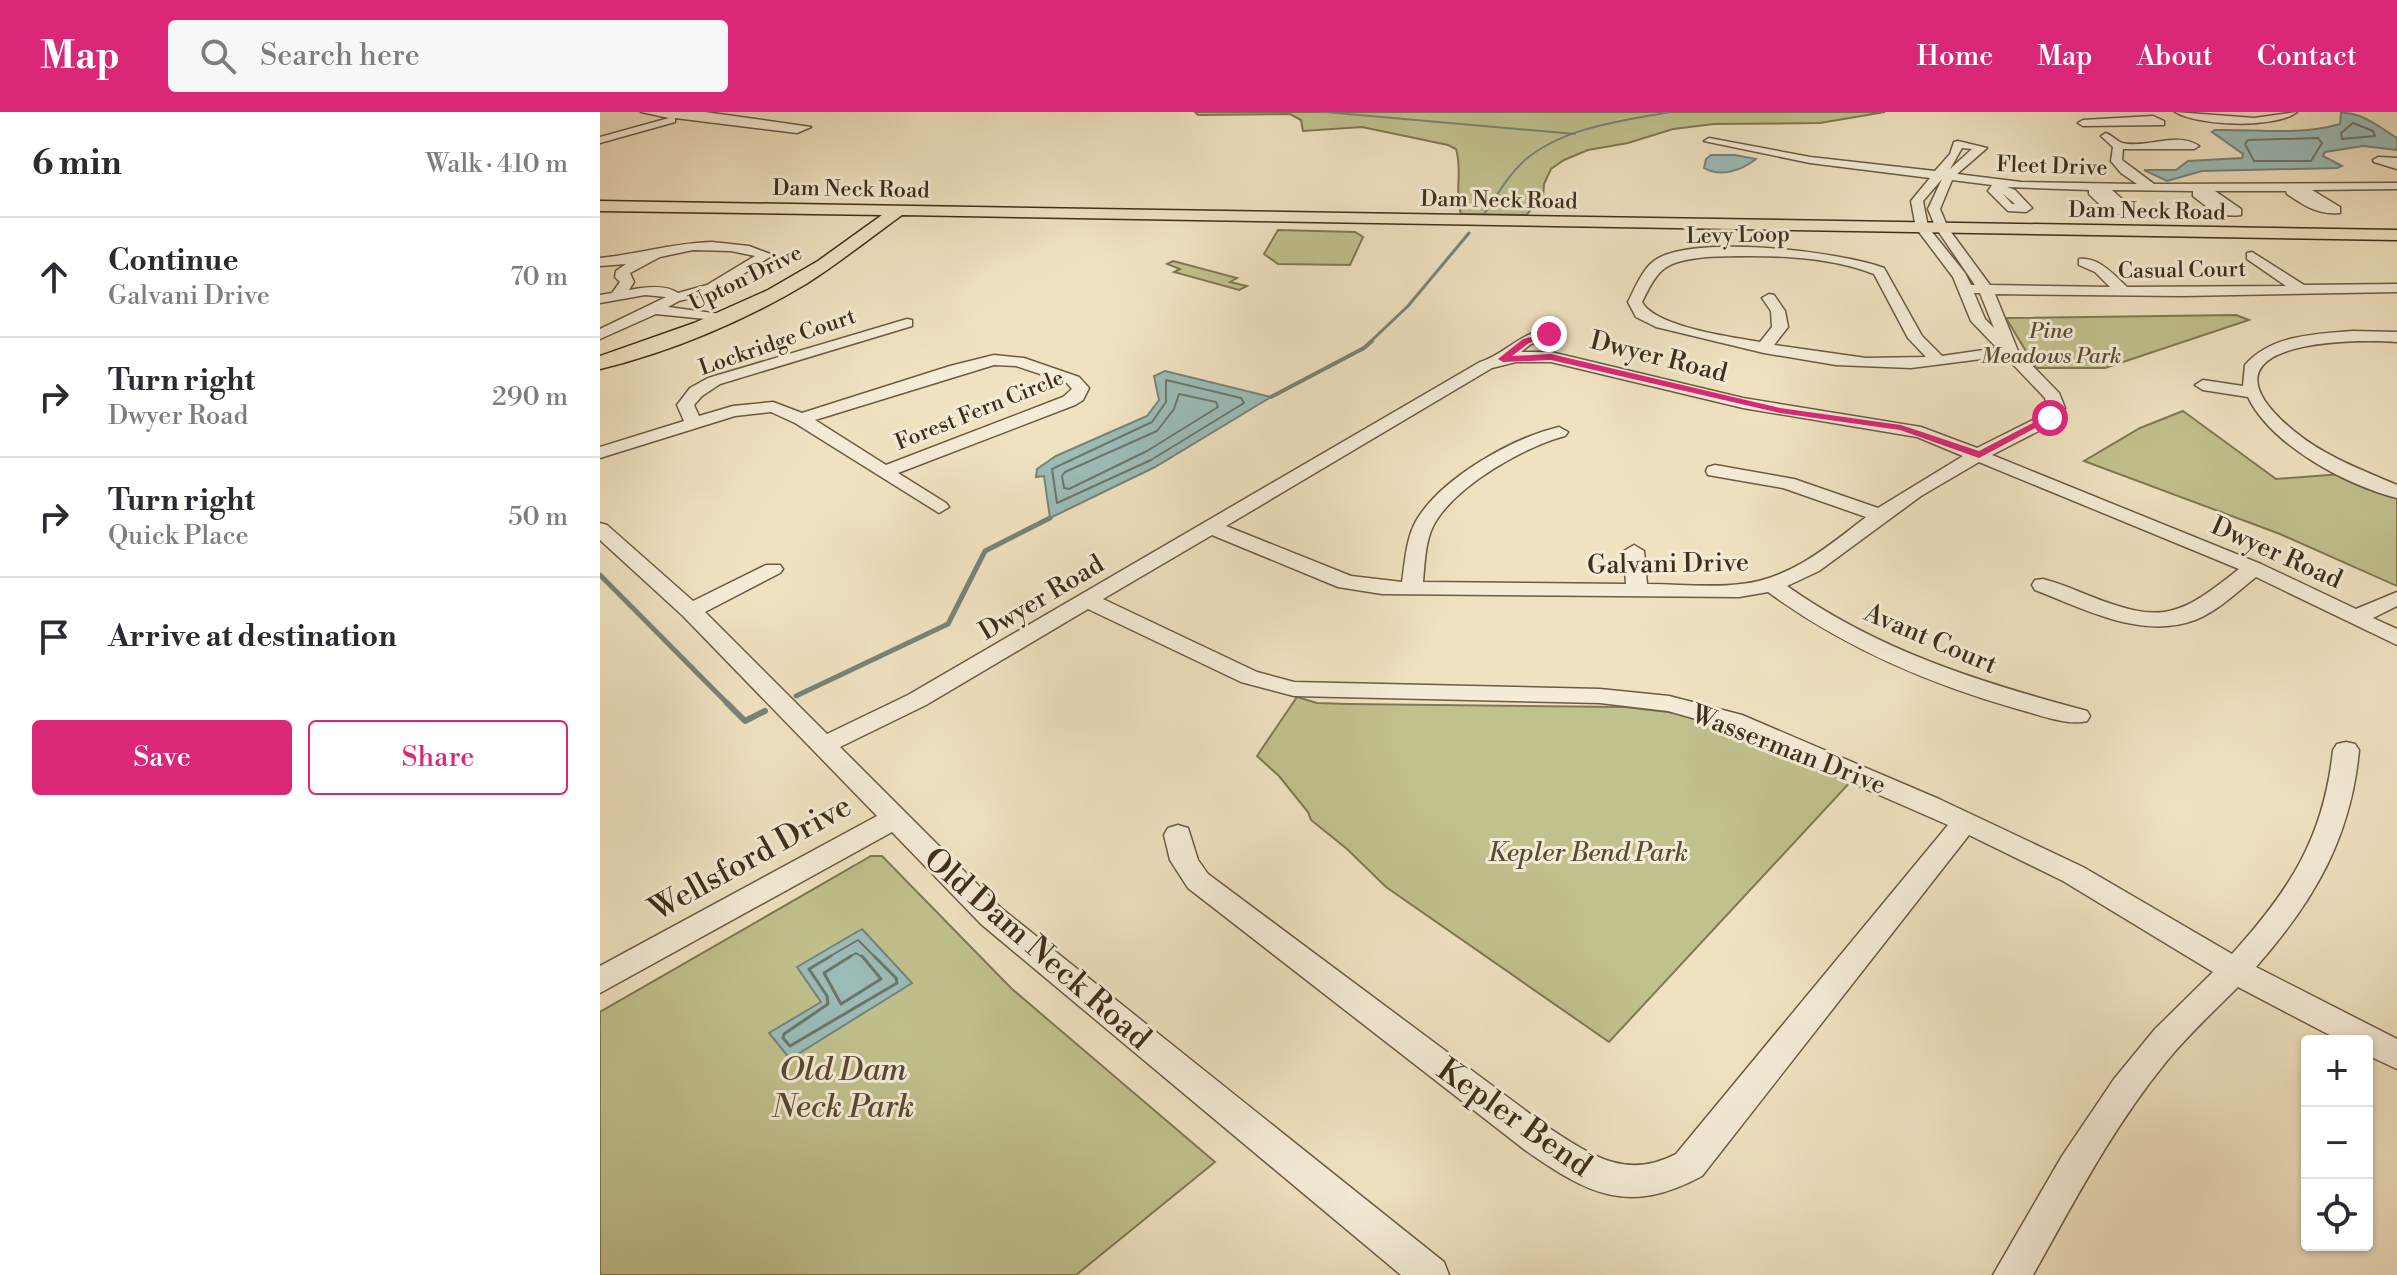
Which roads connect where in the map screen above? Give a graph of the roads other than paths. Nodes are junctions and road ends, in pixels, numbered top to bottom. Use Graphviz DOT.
graph roads {
  1 [pos="646,112"];
  2 [pos="2180,112"];
  3 [pos="2273,112"];
  4 [pos="2290,113"];
  5 [pos="681,115"];
  6 [pos="2083,117"];
  7 [pos="2099,122"];
  8 [pos="600,140"];
  9 [pos="1709,141"];
  10 [pos="1942,177"];
  11 [pos="2153,188"];
  12 [pos="2394,189"];
  13 [pos="600,206"];
  14 [pos="600,213"];
  15 [pos="894,214"];
  16 [pos="1934,231"];
  17 [pos="2397,238"];
  18 [pos="2252,256"];
  19 [pos="646,258"];
  20 [pos="600,262"];
  21 [pos="2084,262"];
  22 [pos="600,272"];
  23 [pos="622,274"];
  24 [pos="2397,288"];
  25 [pos="1967,289"];
  26 [pos="1986,290"];
  27 [pos="2301,290"];
  28 [pos="2124,292"];
  29 [pos="617,296"];
  30 [pos="1769,298"];
  31 [pos="600,299"];
  32 [pos="665,304"];
  33 [pos="720,318"];
  34 [pos="907,323"];
  35 [pos="600,334"];
  36 [pos="1549,334"];
  37 [pos="2397,337"];
  38 [pos="1764,348"];
  39 [pos="2011,350"];
  40 [pos="1503,359"];
  41 [pos="1938,361"];
  42 [pos="600,363"];
  43 [pos="2203,385"];
  44 [pos="2251,392"];
  45 [pos="801,419"];
  46 [pos="694,423"];
  47 [pos="1559,432"];
  48 [pos="600,453"];
  49 [pos="1979,455"];
  50 [pos="1715,471"];
  51 [pos="884,472"];
  52 [pos="2397,492"];
  53 [pos="939,507"];
  54 [pos="1881,516"];
  55 [pos="1210,527"];
  56 [pos="600,529"];
  57 [pos="1634,551"];
  58 [pos="2254,568"];
  59 [pos="773,569"];
  60 [pos="2043,585"];
  61 [pos="1773,586"];
  62 [pos="1411,589"];
  63 [pos="1637,591"];
  64 [pos="2397,598"];
  65 [pos="1087,600"];
  66 [pos="691,611"];
  67 [pos="2357,617"];
  68 [pos="2397,638"];
  69 [pos="2078,716"];
  70 [pos="822,746"];
  71 [pos="2346,750"];
  72 [pos="893,819"];
  73 [pos="1965,822"];
  74 [pos="1178,835"];
  75 [pos="2234,970"];
  76 [pos="600,981"];
  77 [pos="2397,1055"];
  78 [pos="1430,1275"];
  79 [pos="2012,1275"];
  1 -- 5 [label="street"];
  2 -- 4 [label="street"];
  3 -- 4 [label="street"];
  5 -- 5 [label="street"];
  5 -- 8 [label="street"];
  6 -- 7 [label="street"];
  6 -- 11 [label="street"];
  9 -- 10 [label="street, Fleet Drive"];
  10 -- 11 [label="street, Fleet Drive"];
  10 -- 16 [label="street"];
  10 -- 16 [label="street"];
  11 -- 12 [label="street, Fleet Drive"];
  13 -- 15 [label="main road, Dam Neck Road"];
  14 -- 15 [label="main road, Dam Neck Road"];
  15 -- 16 [label="main road, Dam Neck Road"];
  15 -- 33 [label="main road, Upton Drive"];
  16 -- 17 [label="main road, Dam Neck Road"];
  16 -- 25 [label="street, Galvani Drive"];
  16 -- 26 [label="street, Galvani Drive"];
  18 -- 27 [label="street"];
  19 -- 20 [label="street"];
  19 -- 23 [label="street"];
  19 -- 32 [label="street"];
  21 -- 28 [label="street"];
  22 -- 23 [label="street"];
  23 -- 29 [label="street"];
  24 -- 27 [label="street, Casual Court"];
  25 -- 26 [label="street, Casual Court"];
  25 -- 39 [label="street, Galvani Drive"];
  26 -- 28 [label="street, Casual Court"];
  26 -- 39 [label="street, Galvani Drive"];
  27 -- 28 [label="street, Casual Court"];
  29 -- 31 [label="street"];
  29 -- 32 [label="street"];
  30 -- 38 [label="street"];
  32 -- 33 [label="street"];
  32 -- 35 [label="street"];
  33 -- 42 [label="main road, Upton Drive"];
  34 -- 46 [label="street, Lockridge Court"];
  36 -- 40 [label="street"];
  37 -- 44 [label="street"];
  38 -- 41 [label="street, Levy Loop"];
  38 -- 41 [label="street, Levy Loop"];
  39 -- 41 [label="street, Levy Loop"];
  39 -- 49 [label="street, Galvani Drive"];
  40 -- 49 [label="street, Dwyer Road"];
  40 -- 55 [label="street, Dwyer Road"];
  43 -- 44 [label="street"];
  44 -- 52 [label="street"];
  45 -- 46 [label="street"];
  45 -- 51 [label="street"];
  45 -- 51 [label="street, Forest Fern Circle"];
  46 -- 48 [label="street"];
  47 -- 62 [label="street"];
  49 -- 54 [label="street, Galvani Drive"];
  49 -- 58 [label="street, Dwyer Road"];
  50 -- 54 [label="street"];
  51 -- 53 [label="street"];
  54 -- 61 [label="street, Galvani Drive"];
  55 -- 62 [label="street, Galvani Drive"];
  55 -- 65 [label="street, Dwyer Road"];
  56 -- 66 [label="street, Old Dam Neck Road"];
  57 -- 63 [label="street"];
  58 -- 60 [label="street"];
  58 -- 67 [label="street, Dwyer Road"];
  59 -- 66 [label="street"];
  61 -- 63 [label="street, Galvani Drive"];
  61 -- 69 [label="street, Avant Court"];
  62 -- 63 [label="street, Galvani Drive"];
  64 -- 67 [label="street"];
  65 -- 70 [label="street, Dwyer Road"];
  65 -- 73 [label="street, Wasserman Drive"];
  66 -- 70 [label="street, Old Dam Neck Road"];
  67 -- 68 [label="street, Dwyer Road"];
  70 -- 72 [label="street, Old Dam Neck Road"];
  71 -- 75 [label="street"];
  72 -- 76 [label="street, Wellsford Drive"];
  72 -- 78 [label="street, Old Dam Neck Road"];
  73 -- 74 [label="street, Kepler Bend"];
  73 -- 75 [label="street, Wasserman Drive"];
  75 -- 77 [label="street, Wasserman Drive"];
  75 -- 79 [label="street"];
}
